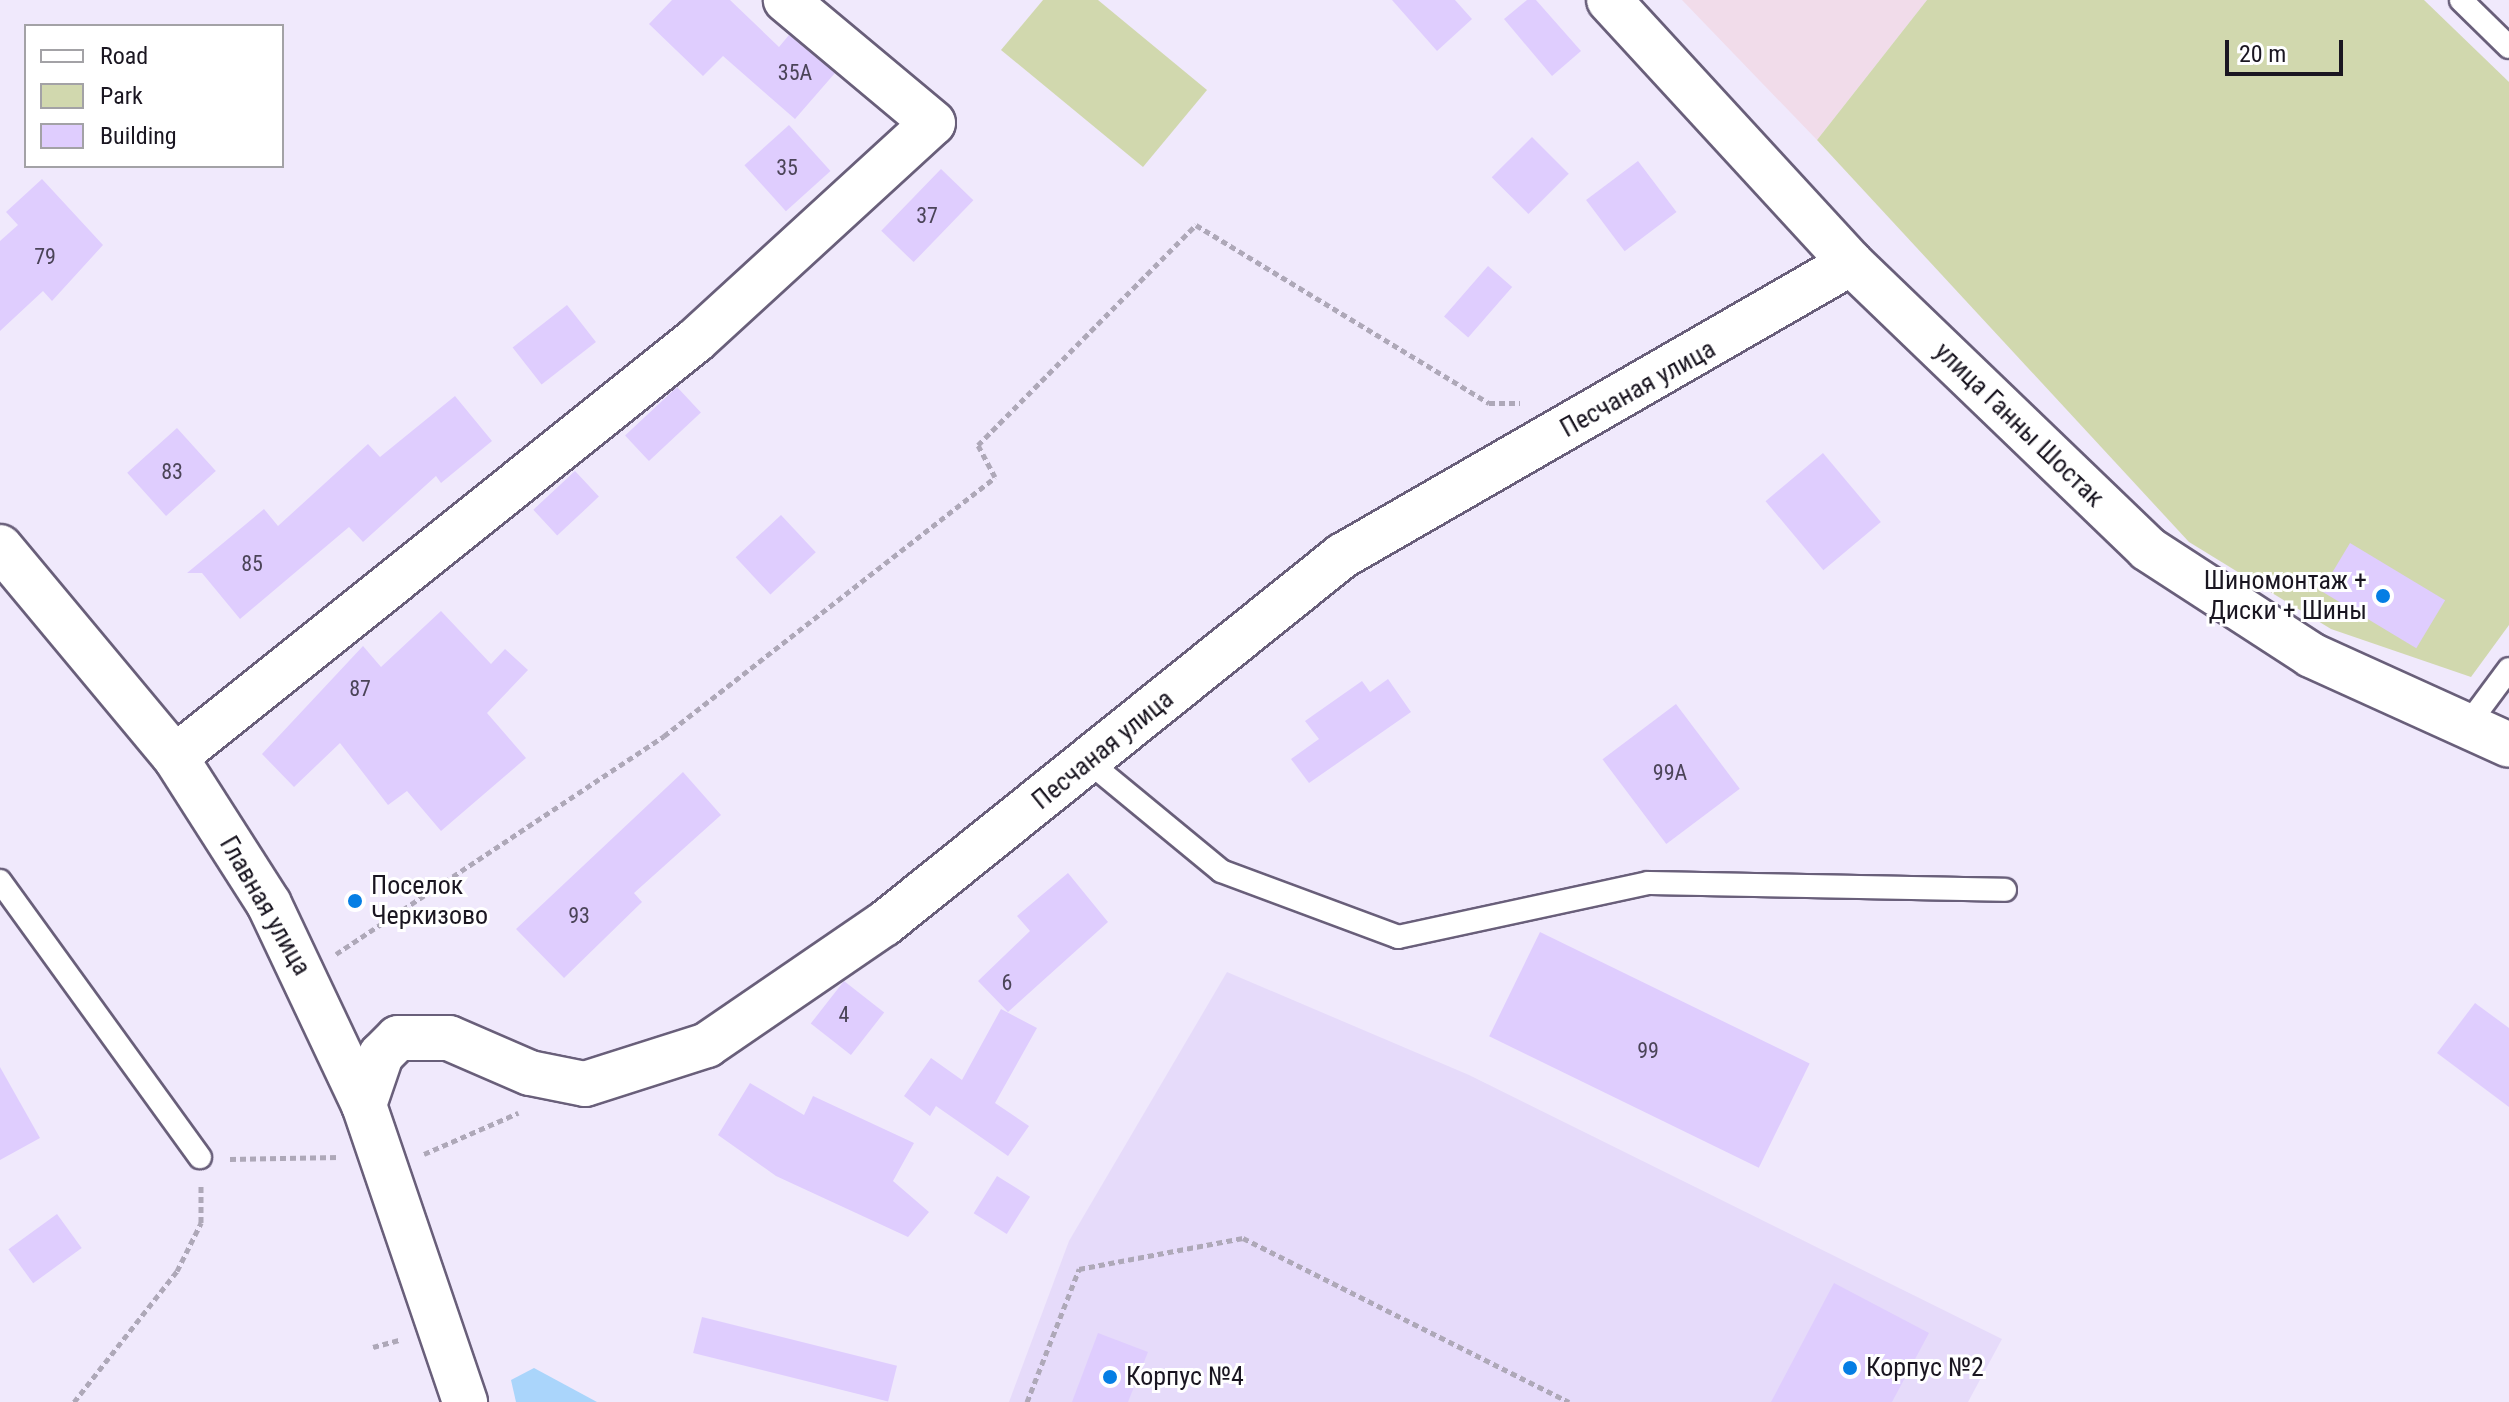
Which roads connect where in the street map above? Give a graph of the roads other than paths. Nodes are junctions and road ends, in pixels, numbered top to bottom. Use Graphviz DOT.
graph roads {
  1 [pos="786,0"];
  2 [pos="1609,0"];
  3 [pos="2461,0"];
  4 [pos="2509,47"];
  5 [pos="1851,263"];
  6 [pos="0,547"];
  7 [pos="2509,669"];
  8 [pos="2466,727"];
  9 [pos="2509,745"];
  10 [pos="175,757"];
  11 [pos="1089,762"];
  12 [pos="0,881"];
  13 [pos="2005,890"];
  14 [pos="364,1105"];
  15 [pos="200,1157"];
  16 [pos="465,1402"];
  1 -- 10 [label="main road"];
  2 -- 5 [label="main road, улица Ганны Шостак"];
  3 -- 4 [label="lane"];
  5 -- 8 [label="main road, улица Ганны Шостак"];
  5 -- 11 [label="main road, Песчаная улица"];
  6 -- 10 [label="main road, Главная улица"];
  7 -- 8 [label="lane"];
  8 -- 9 [label="main road, улица Ганны Шостак"];
  10 -- 14 [label="main road, Главная улица"];
  11 -- 13 [label="lane"];
  11 -- 14 [label="main road, Песчаная улица"];
  12 -- 15 [label="lane"];
  14 -- 16 [label="main road, Главная улица"];
}
